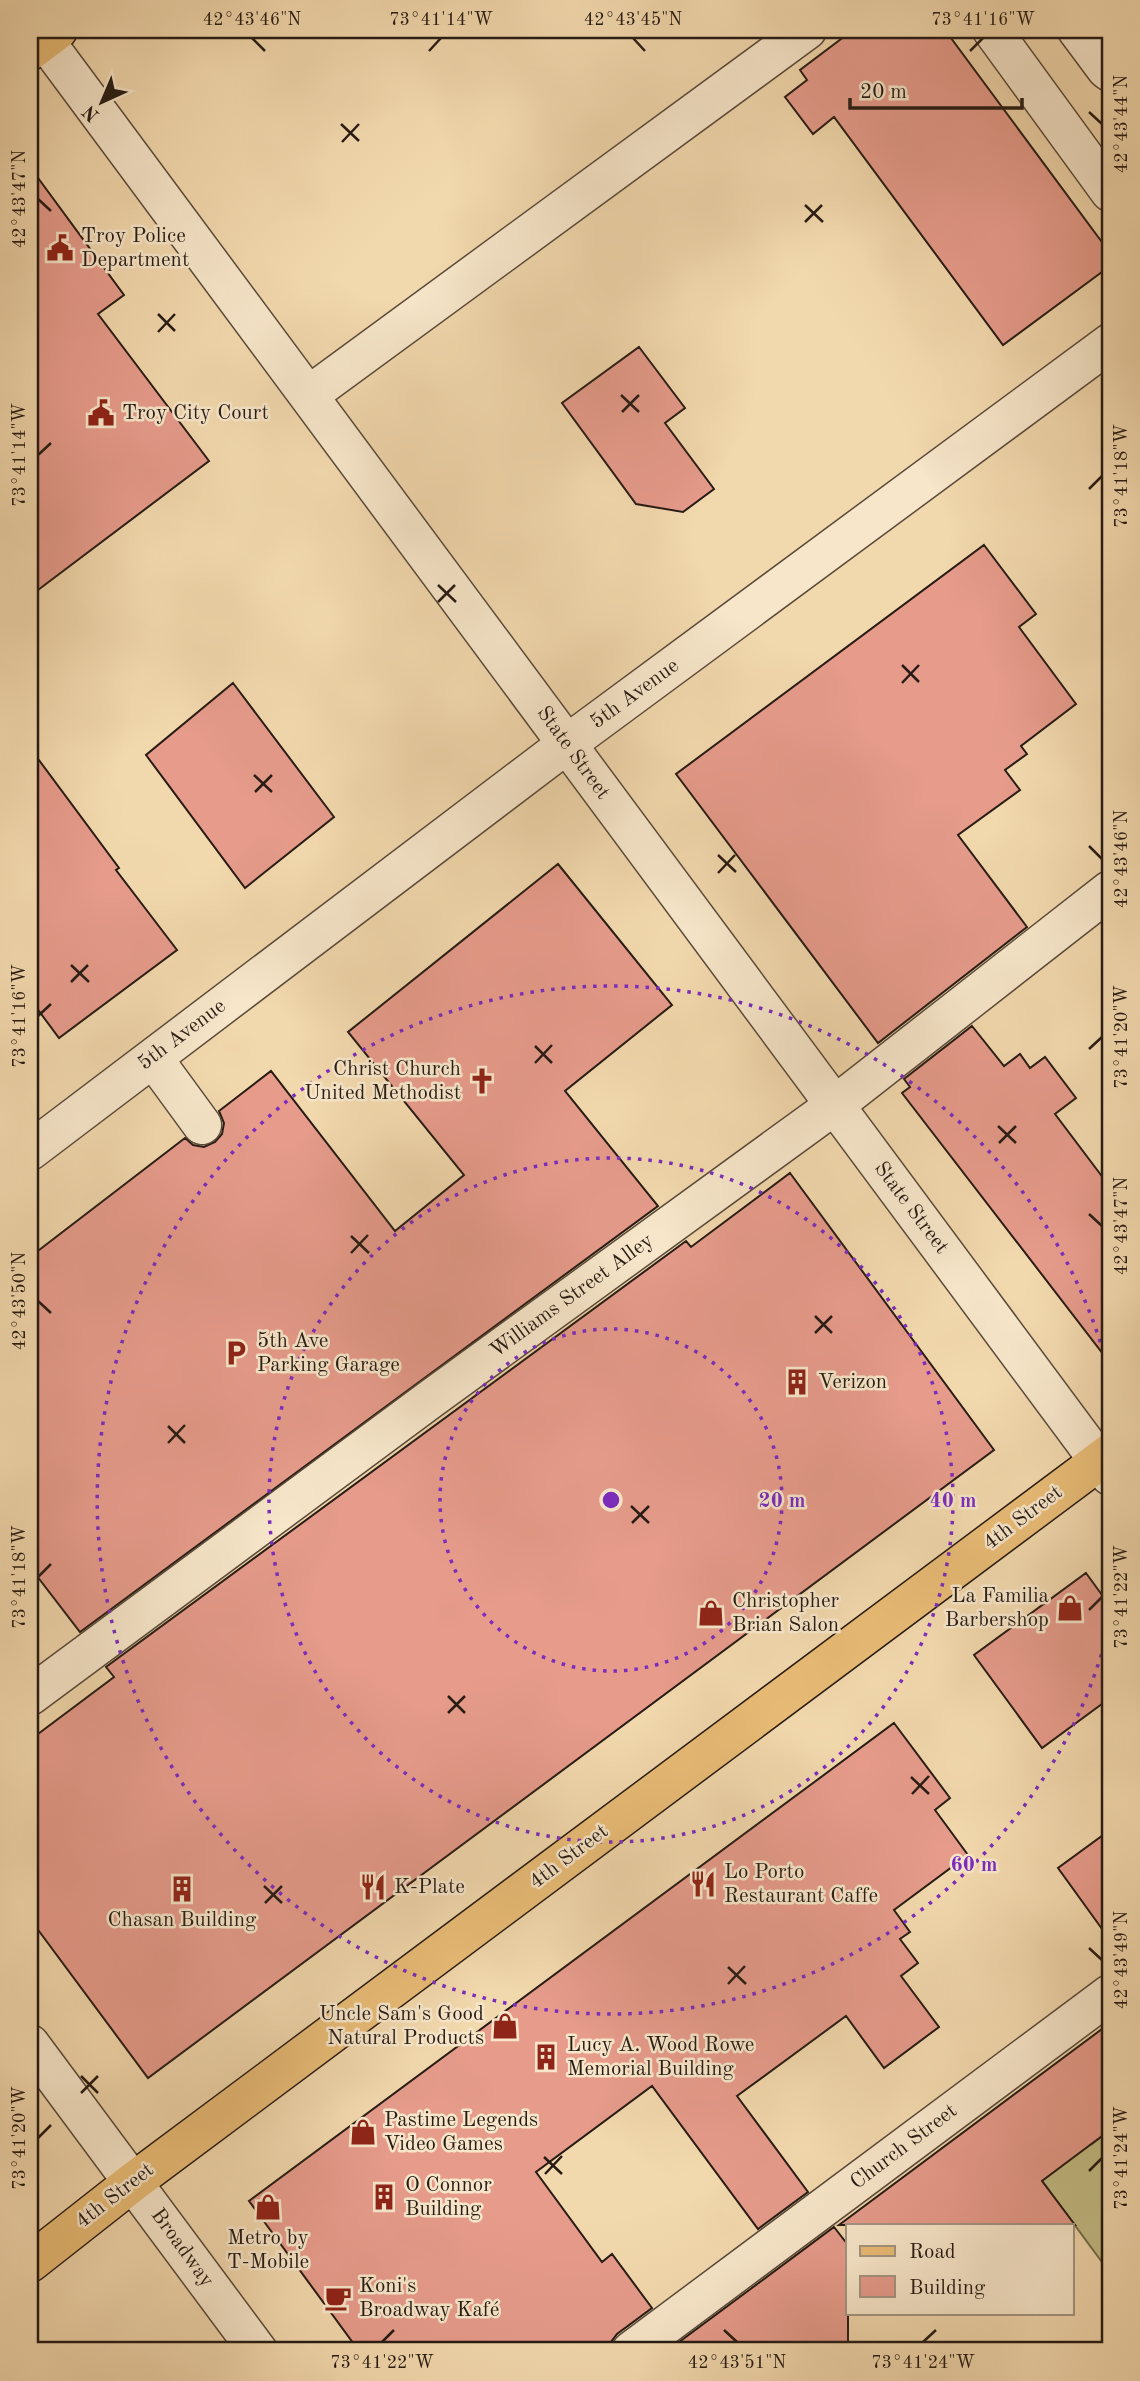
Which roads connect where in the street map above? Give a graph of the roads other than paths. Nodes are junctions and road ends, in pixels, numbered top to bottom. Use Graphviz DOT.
graph roads {
  1 [pos="807,30"];
  2 [pos="992,30"];
  3 [pos="1077,30"];
  4 [pos="43,38"];
  5 [pos="1110,72"];
  6 [pos="1110,192"];
  7 [pos="1110,343"];
  8 [pos="309,395"];
  9 [pos="568,744"];
  10 [pos="1110,890"];
  11 [pos="153,1058"];
  12 [pos="835,1105"];
  13 [pos="202,1125"];
  14 [pos="30,1150"];
  15 [pos="1107,1463"];
  16 [pos="30,1696"];
  17 [pos="1110,1994"];
  18 [pos="30,2044"];
  19 [pos="133,2182"];
  20 [pos="30,2263"];
  21 [pos="258,2351"];
  22 [pos="631,2351"];
  1 -- 8 [label="street"];
  2 -- 6 [label="street"];
  3 -- 5 [label="street"];
  4 -- 8 [label="street, State Street"];
  7 -- 9 [label="street, 5th Avenue"];
  8 -- 9 [label="street, State Street"];
  9 -- 11 [label="street, 5th Avenue"];
  9 -- 12 [label="street, State Street"];
  10 -- 12 [label="street, Williams Street Alley"];
  11 -- 13 [label="street"];
  11 -- 14 [label="street, 5th Avenue"];
  12 -- 15 [label="street, State Street"];
  12 -- 16 [label="street, Williams Street Alley"];
  15 -- 19 [label="main road, 4th Street"];
  17 -- 22 [label="street, Church Street"];
  18 -- 19 [label="street, Broadway"];
  19 -- 20 [label="main road, 4th Street"];
  19 -- 21 [label="street, Broadway"];
}
